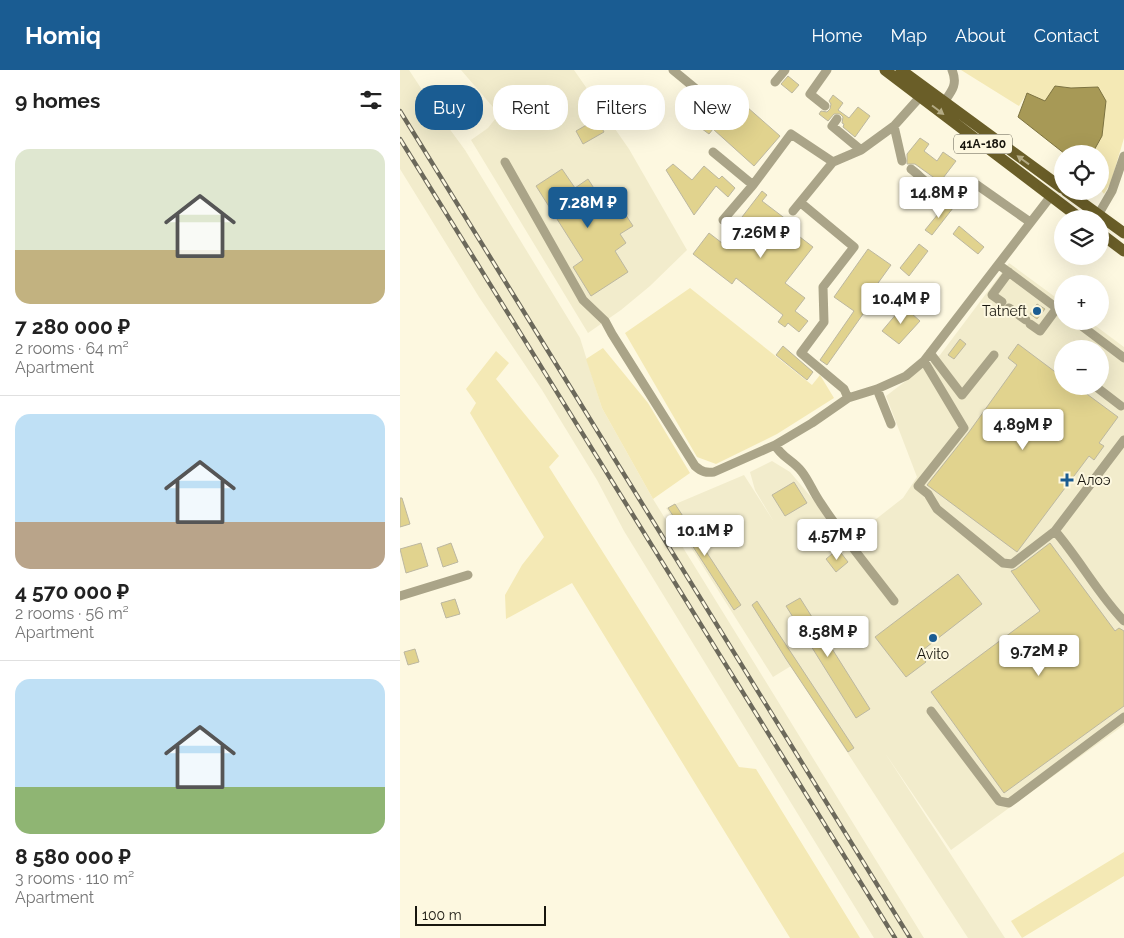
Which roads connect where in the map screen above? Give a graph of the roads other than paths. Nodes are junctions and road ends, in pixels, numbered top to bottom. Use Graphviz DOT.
graph roads {
  1 [pos="673,70"];
  2 [pos="785,70"];
  3 [pos="827,70"];
  4 [pos="885,70"];
  5 [pos="901,70"];
  6 [pos="952,70"];
  7 [pos="775,82"];
  8 [pos="691,85"];
  9 [pos="920,97"];
  10 [pos="944,102"];
  11 [pos="825,106"];
  12 [pos="837,119"];
  13 [pos="894,126"];
  14 [pos="861,150"];
  15 [pos="713,152"];
  16 [pos="1124,156"];
  17 [pos="902,161"];
  18 [pos="505,162"];
  19 [pos="833,162"];
  20 [pos="911,169"];
  21 [pos="1054,182"];
  22 [pos="753,185"];
  23 [pos="1051,196"];
  24 [pos="1078,200"];
  25 [pos="801,203"];
  26 [pos="1069,210"];
  27 [pos="1091,210"];
  28 [pos="1101,210"];
  29 [pos="793,211"];
  30 [pos="723,220"];
  31 [pos="1030,222"];
  32 [pos="1109,223"];
  33 [pos="1124,233"];
  34 [pos="1109,240"];
  35 [pos="1124,251"];
  36 [pos="999,265"];
  37 [pos="1009,272"];
  38 [pos="1054,306"];
  39 [pos="1054,316"];
  40 [pos="1086,330"];
  41 [pos="930,353"];
  42 [pos="994,355"];
  43 [pos="1124,358"];
  44 [pos="924,361"];
  45 [pos="877,389"];
  46 [pos="1107,395"];
  47 [pos="848,398"];
  48 [pos="1121,406"];
  49 [pos="891,424"];
  50 [pos="1124,440"];
  51 [pos="775,445"];
  52 [pos="1055,532"];
  53 [pos="468,576"];
  54 [pos="400,596"];
  55 [pos="894,601"];
  56 [pos="1124,621"];
  57 [pos="931,711"];
  58 [pos="1124,717"];
  1 -- 8 [label="street"];
  2 -- 7 [label="street"];
  3 -- 11 [label="street"];
  4 -- 9 [label="main road, 41А-180"];
  5 -- 10 [label="main road, 41А-180"];
  6 -- 10 [label="street"];
  9 -- 13 [label="street"];
  9 -- 23 [label="main road, 41А-180, one-way"];
  21 -- 10 [label="main road, 41А-180, one-way"];
  12 -- 14 [label="street"];
  13 -- 14 [label="street"];
  13 -- 17 [label="street"];
  14 -- 19 [label="street"];
  15 -- 22 [label="street"];
  16 -- 28 [label="street"];
  18 -- 51 [label="street"];
  19 -- 22 [label="street"];
  19 -- 25 [label="street"];
  20 -- 31 [label="street"];
  22 -- 30 [label="street"];
  23 -- 26 [label="main road, 41А-180"];
  23 -- 31 [label="street"];
  24 -- 27 [label="main road"];
  25 -- 29 [label="street"];
  25 -- 47 [label="street"];
  31 -- 36 [label="street"];
  32 -- 33 [label="main road"];
  34 -- 35 [label="main road"];
  36 -- 37 [label="street"];
  36 -- 41 [label="street"];
  37 -- 38 [label="street"];
  37 -- 39 [label="street"];
  40 -- 43 [label="street"];
  41 -- 42 [label="street"];
  41 -- 44 [label="street"];
  44 -- 45 [label="street"];
  44 -- 52 [label="street"];
  45 -- 47 [label="street"];
  45 -- 49 [label="street"];
  46 -- 48 [label="street"];
  47 -- 51 [label="street"];
  50 -- 52 [label="street"];
  51 -- 55 [label="street"];
  52 -- 56 [label="street"];
  53 -- 54 [label="street"];
  57 -- 58 [label="street"];
}
